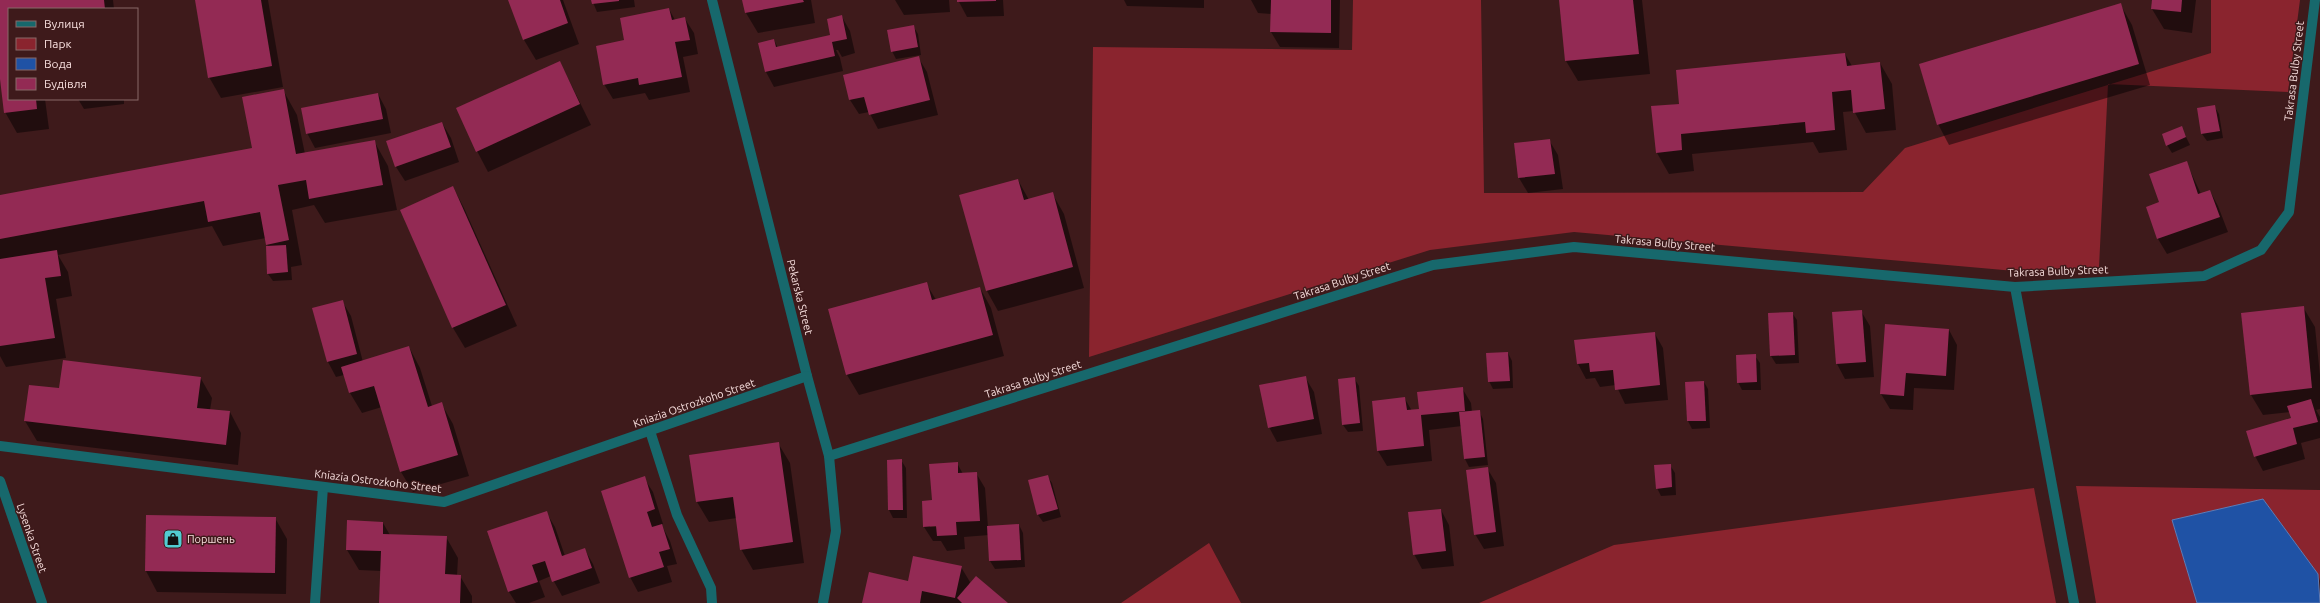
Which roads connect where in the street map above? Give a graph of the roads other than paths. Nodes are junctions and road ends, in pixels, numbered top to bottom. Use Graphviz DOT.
graph roads {
  1 [pos="712,0"];
  2 [pos="2315,0"];
  3 [pos="2014,287"];
  4 [pos="807,376"];
  5 [pos="650,431"];
  6 [pos="0,446"];
  7 [pos="830,456"];
  8 [pos="0,481"];
  9 [pos="323,487"];
  10 [pos="42,603"];
  11 [pos="315,603"];
  12 [pos="712,603"];
  13 [pos="822,603"];
  14 [pos="2074,603"];
  1 -- 4 [label="street, Pekarska Street"];
  2 -- 3 [label="street, Takrasa Bulby Street"];
  3 -- 7 [label="street, Takrasa Bulby Street"];
  3 -- 14 [label="street"];
  4 -- 5 [label="street, Kniazia Ostrozkoho Street"];
  4 -- 7 [label="street, Pekarska Street"];
  5 -- 9 [label="street, Kniazia Ostrozkoho Street"];
  5 -- 12 [label="street"];
  6 -- 9 [label="street, Kniazia Ostrozkoho Street"];
  7 -- 13 [label="street, Pekarska Street"];
  8 -- 10 [label="street, Lysenka Street"];
  9 -- 11 [label="street"];
}
